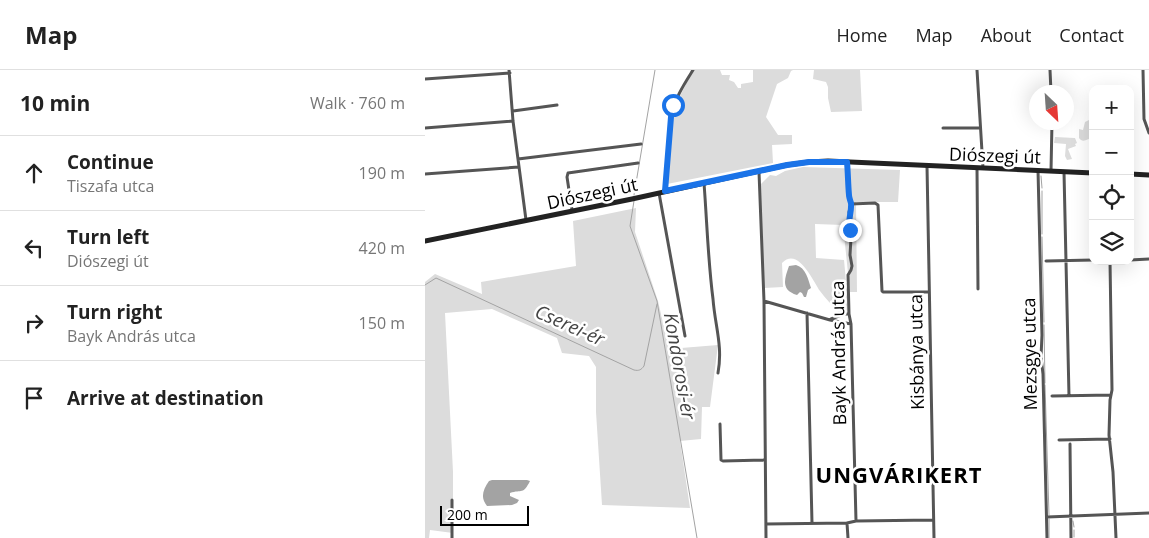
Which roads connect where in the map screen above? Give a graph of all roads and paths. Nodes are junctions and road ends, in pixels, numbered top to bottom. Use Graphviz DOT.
graph roads {
  1 [pos="693,70"];
  2 [pos="977,70"];
  3 [pos="1050,70"];
  4 [pos="1143,70"];
  5 [pos="509,72"];
  6 [pos="425,79"];
  7 [pos="1051,85"];
  8 [pos="557,106"];
  9 [pos="513,111"];
  10 [pos="513,121"];
  11 [pos="425,128"];
  12 [pos="943,128"];
  13 [pos="980,128"];
  14 [pos="1052,130"];
  15 [pos="1149,133"];
  16 [pos="641,144"];
  17 [pos="518,159"];
  18 [pos="847,162"];
  19 [pos="638,163"];
  20 [pos="927,166"];
  21 [pos="519,167"];
  22 [pos="980,168"];
  23 [pos="1038,170"];
  24 [pos="759,171"];
  25 [pos="1051,171"];
  26 [pos="1064,172"];
  27 [pos="1089,173"];
  28 [pos="425,174"];
  29 [pos="1134,174"];
  30 [pos="1149,175"];
  31 [pos="704,182"];
  32 [pos="665,191"];
  33 [pos="659,193"];
  34 [pos="851,204"];
  35 [pos="573,210"];
  36 [pos="526,220"];
  37 [pos="425,241"];
  38 [pos="1149,259"];
  39 [pos="1089,260"];
  40 [pos="1134,260"];
  41 [pos="1046,261"];
  42 [pos="1066,261"];
  43 [pos="1110,265"];
  44 [pos="978,289"];
  45 [pos="929,292"];
  46 [pos="764,301"];
  47 [pos="807,313"];
  48 [pos="849,314"];
  49 [pos="829,320"];
  50 [pos="851,324"];
  51 [pos="685,336"];
  52 [pos="718,372"];
  53 [pos="1111,395"];
  54 [pos="1053,396"];
  55 [pos="1069,396"];
  56 [pos="720,424"];
  57 [pos="1110,439"];
  58 [pos="1059,440"];
  59 [pos="1070,444"];
  60 [pos="765,460"];
  61 [pos="453,500"];
  62 [pos="1149,513"];
  63 [pos="1115,514"];
  64 [pos="1071,516"];
  65 [pos="1047,517"];
  66 [pos="933,520"];
  67 [pos="856,521"];
  68 [pos="847,523"];
  69 [pos="766,524"];
  70 [pos="812,524"];
  71 [pos="452,538"];
  72 [pos="766,538"];
  73 [pos="848,538"];
  74 [pos="934,538"];
  75 [pos="1047,538"];
  76 [pos="1071,538"];
  77 [pos="1116,538"];
  1 -- 32 [label="street"];
  2 -- 13 [label="street"];
  3 -- 7 [label="street"];
  4 -- 15 [label="street"];
  5 -- 6 [label="street"];
  5 -- 9 [label="street"];
  8 -- 9 [label="street"];
  9 -- 10 [label="street"];
  10 -- 11 [label="street"];
  10 -- 17 [label="street"];
  12 -- 13 [label="street"];
  13 -- 22 [label="street"];
  14 -- 25 [label="street"];
  16 -- 17 [label="street"];
  17 -- 21 [label="street"];
  18 -- 20 [label="main road, Diószegi út"];
  18 -- 24 [label="main road, Diószegi út"];
  18 -- 34 [label="street, Bayk András utca"];
  19 -- 35 [label="street"];
  20 -- 22 [label="main road, Diószegi út"];
  20 -- 45 [label="street, Kisbánya utca"];
  21 -- 28 [label="street"];
  21 -- 36 [label="street"];
  22 -- 23 [label="main road, Diószegi út"];
  22 -- 44 [label="street"];
  23 -- 25 [label="main road, Diószegi út"];
  23 -- 65 [label="street, Mezsgye utca"];
  24 -- 31 [label="main road, Diószegi út"];
  24 -- 46 [label="street"];
  25 -- 26 [label="main road, Diószegi út"];
  26 -- 27 [label="main road, Diószegi út"];
  26 -- 42 [label="street"];
  29 -- 30 [label="main road"];
  31 -- 32 [label="main road, Diószegi út"];
  31 -- 52 [label="street"];
  32 -- 33 [label="main road, Diószegi út"];
  33 -- 35 [label="main road, Diószegi út"];
  33 -- 51 [label="street"];
  34 -- 45 [label="street"];
  34 -- 48 [label="street, Bayk András utca"];
  35 -- 36 [label="main road, Diószegi út"];
  36 -- 37 [label="main road, Diószegi út"];
  38 -- 40 [label="street"];
  39 -- 42 [label="street"];
  41 -- 42 [label="street"];
  42 -- 55 [label="street"];
  43 -- 53 [label="street"];
  45 -- 66 [label="street, Kisbánya utca"];
  46 -- 47 [label="street"];
  46 -- 60 [label="street"];
  47 -- 49 [label="street"];
  47 -- 70 [label="street"];
  48 -- 49 [label="street"];
  48 -- 50 [label="street, Bayk András utca"];
  49 -- 50 [label="street"];
  50 -- 67 [label="street, Bayk András utca"];
  53 -- 55 [label="street"];
  53 -- 57 [label="street"];
  54 -- 55 [label="street"];
  56 -- 60 [label="street"];
  57 -- 58 [label="street"];
  57 -- 63 [label="street"];
  59 -- 64 [label="street"];
  60 -- 69 [label="street"];
  61 -- 71 [label="street"];
  62 -- 63 [label="street"];
  63 -- 64 [label="street"];
  63 -- 77 [label="street"];
  64 -- 65 [label="street"];
  64 -- 76 [label="street"];
  65 -- 75 [label="street, Mezsgye utca"];
  66 -- 67 [label="street"];
  66 -- 74 [label="street, Kisbánya utca"];
  67 -- 68 [label="street"];
  68 -- 70 [label="street"];
  68 -- 73 [label="street"];
  69 -- 70 [label="street"];
  69 -- 72 [label="street"];
}
